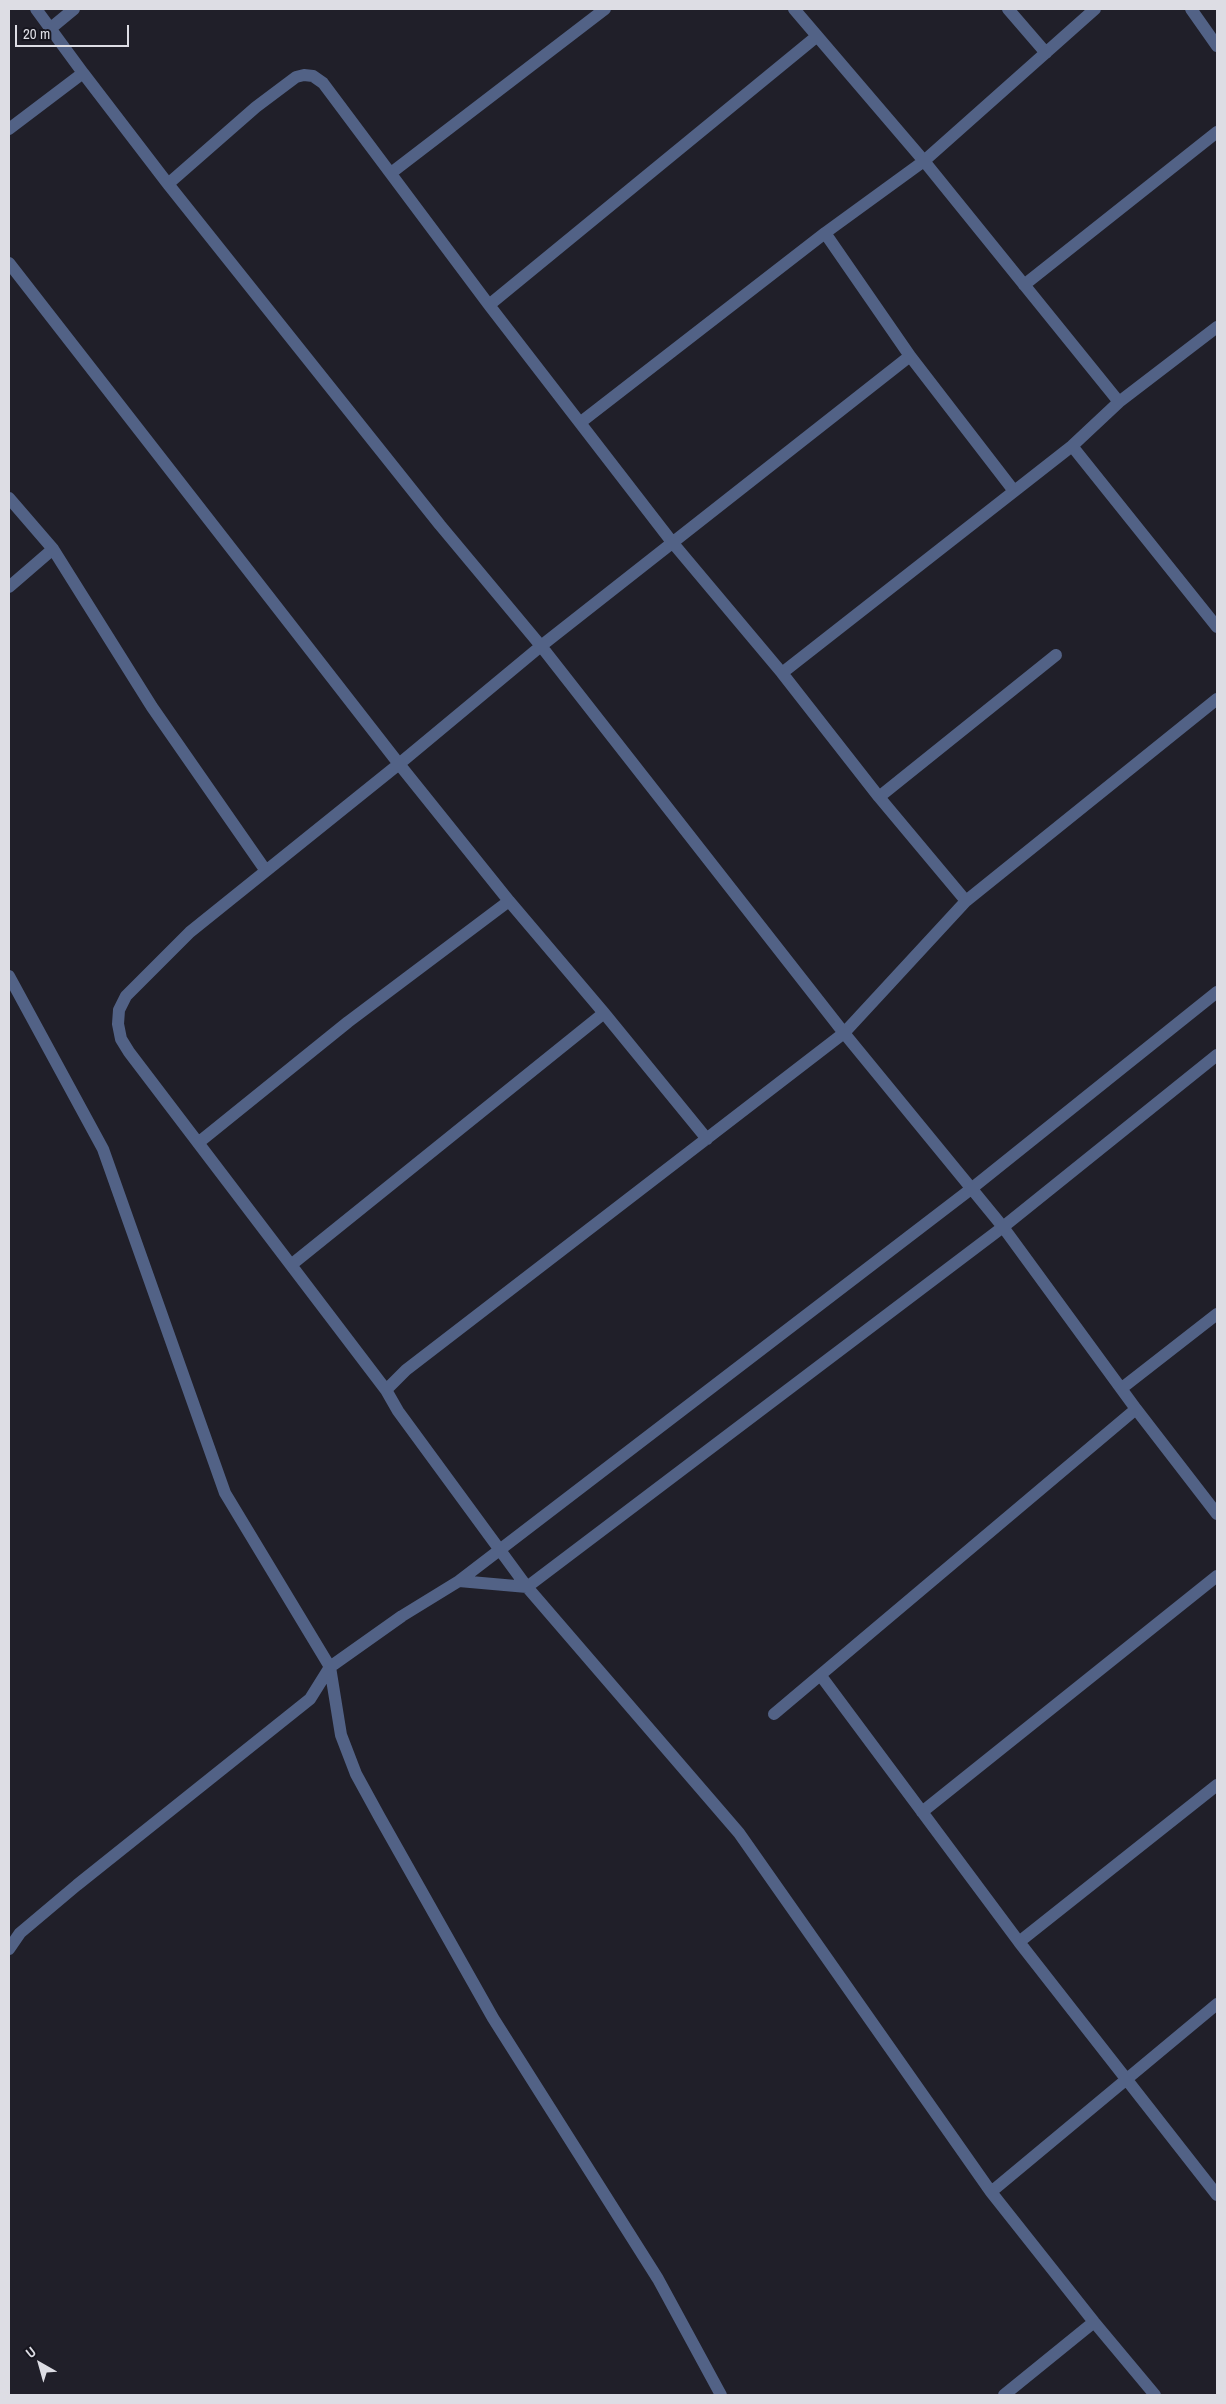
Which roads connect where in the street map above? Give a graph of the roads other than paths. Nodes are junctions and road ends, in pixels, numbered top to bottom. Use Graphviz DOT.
graph roads {
  1 [pos="36,9"];
  2 [pos="74,9"];
  3 [pos="605,9"];
  4 [pos="794,9"];
  5 [pos="1008,9"];
  6 [pos="1095,9"];
  7 [pos="1191,9"];
  8 [pos="51,28"];
  9 [pos="816,37"];
  10 [pos="1217,46"];
  11 [pos="1046,53"];
  12 [pos="84,73"];
  13 [pos="9,129"];
  14 [pos="1217,132"];
  15 [pos="924,161"];
  16 [pos="391,173"];
  17 [pos="168,184"];
  18 [pos="825,233"];
  19 [pos="9,263"];
  20 [pos="1024,285"];
  21 [pos="488,305"];
  22 [pos="1217,327"];
  23 [pos="910,356"];
  24 [pos="1119,402"];
  25 [pos="581,422"];
  26 [pos="1072,446"];
  27 [pos="1014,491"];
  28 [pos="9,498"];
  29 [pos="672,542"];
  30 [pos="53,548"];
  31 [pos="9,587"];
  32 [pos="1217,627"];
  33 [pos="541,646"];
  34 [pos="1056,655"];
  35 [pos="782,673"];
  36 [pos="1217,699"];
  37 [pos="400,764"];
  38 [pos="879,797"];
  39 [pos="266,871"];
  40 [pos="509,900"];
  41 [pos="966,901"];
  42 [pos="9,976"];
  43 [pos="1217,992"];
  44 [pos="604,1013"];
  45 [pos="844,1033"];
  46 [pos="1217,1055"];
  47 [pos="706,1139"];
  48 [pos="198,1143"];
  49 [pos="971,1189"];
  50 [pos="1003,1227"];
  51 [pos="291,1265"];
  52 [pos="1217,1314"];
  53 [pos="1122,1388"];
  54 [pos="386,1390"];
  55 [pos="1136,1409"];
  56 [pos="1217,1514"];
  57 [pos="500,1551"];
  58 [pos="1217,1576"];
  59 [pos="459,1581"];
  60 [pos="527,1587"];
  61 [pos="330,1667"];
  62 [pos="821,1676"];
  63 [pos="774,1714"];
  64 [pos="1217,1785"];
  65 [pos="922,1812"];
  66 [pos="1020,1942"];
  67 [pos="9,1949"];
  68 [pos="1217,2004"];
  69 [pos="1125,2079"];
  70 [pos="991,2192"];
  71 [pos="1217,2195"];
  72 [pos="1094,2322"];
  73 [pos="721,2395"];
  74 [pos="1004,2395"];
  75 [pos="1155,2395"];
  1 -- 8 [label="street"];
  2 -- 8 [label="street"];
  3 -- 16 [label="street"];
  4 -- 9 [label="street"];
  5 -- 11 [label="street"];
  6 -- 11 [label="street"];
  7 -- 10 [label="street"];
  8 -- 12 [label="street"];
  9 -- 15 [label="street"];
  9 -- 21 [label="street"];
  11 -- 15 [label="street"];
  12 -- 13 [label="street"];
  12 -- 17 [label="street"];
  14 -- 20 [label="street"];
  15 -- 18 [label="street"];
  15 -- 20 [label="street"];
  16 -- 17 [label="street"];
  16 -- 21 [label="street"];
  17 -- 33 [label="street"];
  18 -- 23 [label="street"];
  18 -- 25 [label="street"];
  19 -- 37 [label="street"];
  20 -- 24 [label="street"];
  21 -- 25 [label="street"];
  22 -- 24 [label="street"];
  23 -- 27 [label="street"];
  23 -- 29 [label="street"];
  24 -- 26 [label="street"];
  25 -- 29 [label="street"];
  26 -- 27 [label="street"];
  26 -- 32 [label="street"];
  27 -- 35 [label="street"];
  28 -- 30 [label="street"];
  29 -- 33 [label="street"];
  29 -- 35 [label="street"];
  30 -- 31 [label="street"];
  30 -- 39 [label="street"];
  33 -- 37 [label="street"];
  33 -- 45 [label="street"];
  34 -- 38 [label="street"];
  35 -- 38 [label="street"];
  36 -- 41 [label="street"];
  37 -- 39 [label="street"];
  37 -- 40 [label="street"];
  38 -- 41 [label="street"];
  39 -- 48 [label="street"];
  40 -- 44 [label="street"];
  40 -- 48 [label="street"];
  41 -- 45 [label="street"];
  42 -- 61 [label="street"];
  43 -- 49 [label="street"];
  44 -- 47 [label="street"];
  44 -- 51 [label="street"];
  45 -- 47 [label="street"];
  45 -- 49 [label="street"];
  46 -- 50 [label="street"];
  47 -- 54 [label="street"];
  48 -- 51 [label="street"];
  49 -- 50 [label="street"];
  49 -- 57 [label="street"];
  50 -- 53 [label="street"];
  50 -- 60 [label="street"];
  51 -- 54 [label="street"];
  52 -- 53 [label="street"];
  53 -- 55 [label="street"];
  54 -- 57 [label="street"];
  55 -- 56 [label="street"];
  55 -- 62 [label="street"];
  57 -- 59 [label="street"];
  57 -- 60 [label="street"];
  58 -- 65 [label="street"];
  59 -- 60 [label="street"];
  59 -- 61 [label="street"];
  60 -- 70 [label="street"];
  61 -- 67 [label="street"];
  61 -- 73 [label="street"];
  62 -- 63 [label="street"];
  62 -- 65 [label="street"];
  64 -- 66 [label="street"];
  65 -- 66 [label="street"];
  66 -- 69 [label="street"];
  68 -- 69 [label="street"];
  69 -- 70 [label="street"];
  69 -- 71 [label="street"];
  70 -- 72 [label="street"];
  72 -- 74 [label="street"];
  72 -- 75 [label="street"];
}
